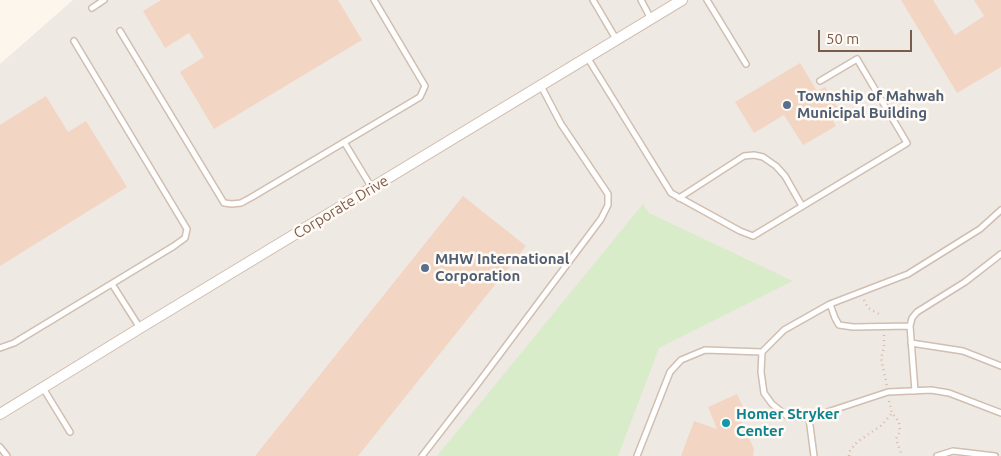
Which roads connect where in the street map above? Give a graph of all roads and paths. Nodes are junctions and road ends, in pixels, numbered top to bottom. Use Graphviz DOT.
graph roads {
  1 [pos="104,0"];
  2 [pos="374,0"];
  3 [pos="593,0"];
  4 [pos="641,0"];
  5 [pos="682,0"];
  6 [pos="707,0"];
  7 [pos="92,8"];
  8 [pos="651,19"];
  9 [pos="120,31"];
  10 [pos="616,39"];
  11 [pos="74,41"];
  12 [pos="587,57"];
  13 [pos="746,64"];
  14 [pos="820,80"];
  15 [pos="541,85"];
  16 [pos="344,142"];
  17 [pos="372,188"];
  18 [pos="679,198"];
  19 [pos="802,206"];
  20 [pos="1001,210"];
  21 [pos="1001,254"];
  22 [pos="112,284"];
  23 [pos="860,292"];
  24 [pos="830,304"];
  25 [pos="910,326"];
  26 [pos="884,327"];
  27 [pos="140,328"];
  28 [pos="911,343"];
  29 [pos="0,348"];
  30 [pos="762,352"];
  31 [pos="1001,366"];
  32 [pos="43,387"];
  33 [pos="915,391"];
  34 [pos="888,392"];
  35 [pos="892,413"];
  36 [pos="1001,413"];
  37 [pos="0,414"];
  38 [pos="809,418"];
  39 [pos="70,432"];
  40 [pos="0,447"];
  41 [pos="7,456"];
  42 [pos="422,456"];
  43 [pos="637,456"];
  44 [pos="814,456"];
  45 [pos="849,456"];
  46 [pos="902,456"];
  47 [pos="937,456"];
  48 [pos="995,456"];
  1 -- 7 [label="lane"];
  2 -- 16 [label="lane"];
  3 -- 10 [label="lane"];
  4 -- 8 [label="lane"];
  5 -- 8 [label="street, Corporate Drive"];
  6 -- 13 [label="lane"];
  8 -- 10 [label="street, Corporate Drive"];
  9 -- 16 [label="lane"];
  10 -- 12 [label="street, Corporate Drive"];
  11 -- 22 [label="lane"];
  12 -- 15 [label="street, Corporate Drive"];
  12 -- 18 [label="lane"];
  14 -- 19 [label="lane"];
  15 -- 17 [label="street, Corporate Drive"];
  15 -- 42 [label="lane"];
  16 -- 17 [label="lane"];
  17 -- 27 [label="street, Corporate Drive"];
  18 -- 19 [label="lane"];
  18 -- 19 [label="lane"];
  20 -- 23 [label="lane"];
  21 -- 25 [label="lane"];
  22 -- 27 [label="lane"];
  22 -- 29 [label="lane"];
  23 -- 24 [label="lane"];
  23 -- 26 [label="path"];
  24 -- 26 [label="lane"];
  24 -- 30 [label="lane"];
  25 -- 26 [label="lane"];
  25 -- 28 [label="lane"];
  26 -- 34 [label="path"];
  27 -- 32 [label="street, Corporate Drive"];
  28 -- 31 [label="lane"];
  28 -- 33 [label="lane"];
  30 -- 38 [label="lane"];
  30 -- 43 [label="lane"];
  32 -- 37 [label="street, Corporate Drive"];
  32 -- 39 [label="lane"];
  33 -- 34 [label="lane"];
  33 -- 36 [label="lane"];
  34 -- 35 [label="path"];
  34 -- 38 [label="lane"];
  35 -- 45 [label="path"];
  35 -- 46 [label="path"];
  38 -- 44 [label="lane"];
  40 -- 41 [label="lane"];
  47 -- 48 [label="lane"];
}
